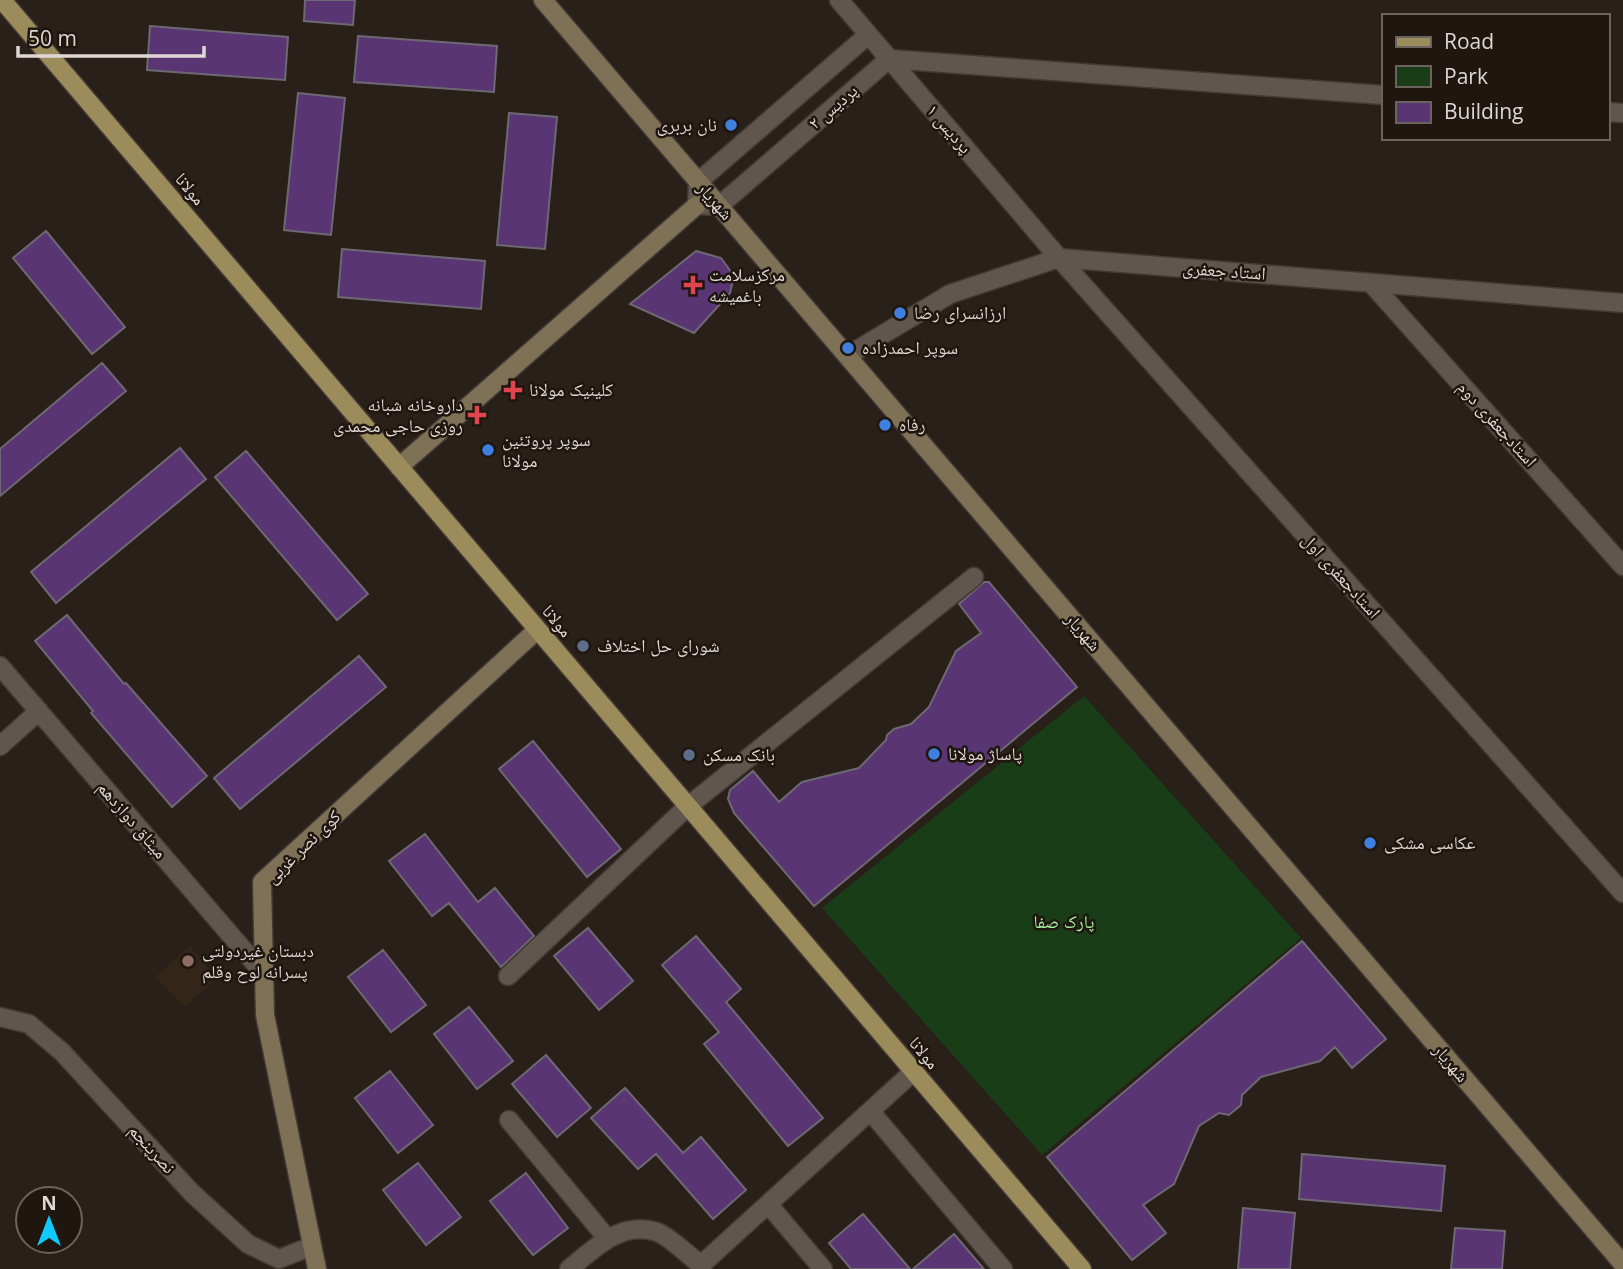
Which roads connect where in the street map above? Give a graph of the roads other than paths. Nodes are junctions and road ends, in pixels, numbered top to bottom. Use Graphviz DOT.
graph roads {
  1 [pos="2,0"];
  2 [pos="543,0"];
  3 [pos="839,0"];
  4 [pos="868,35"];
  5 [pos="889,58"];
  6 [pos="1382,96"];
  7 [pos="698,182"];
  8 [pos="697,205"];
  9 [pos="719,206"];
  10 [pos="1059,258"];
  11 [pos="1371,282"];
  12 [pos="1623,303"];
  13 [pos="847,356"];
  14 [pos="399,467"];
  15 [pos="1623,566"];
  16 [pos="974,577"];
  17 [pos="537,630"];
  18 [pos="0,666"];
  19 [pos="39,711"];
  20 [pos="0,746"];
  21 [pos="687,807"];
  22 [pos="1623,893"];
  23 [pos="264,974"];
  24 [pos="508,976"];
  25 [pos="0,1017"];
  26 [pos="913,1072"];
  27 [pos="871,1112"];
  28 [pos="509,1120"];
  29 [pos="768,1204"];
  30 [pos="607,1238"];
  31 [pos="312,1246"];
  32 [pos="1623,1264"];
  33 [pos="702,1267"];
  34 [pos="317,1269"];
  35 [pos="569,1269"];
  36 [pos="823,1269"];
  37 [pos="1003,1269"];
  38 [pos="1082,1269"];
  1 -- 14 [label="main road, مولانا"];
  2 -- 7 [label="main road, شهریار"];
  3 -- 4 [label="street, پردیس ۱"];
  4 -- 5 [label="street, پردیس ۱"];
  4 -- 7 [label="street"];
  5 -- 6 [label="street"];
  5 -- 9 [label="street, پردیس ۲"];
  5 -- 10 [label="street, پردیس ۱"];
  7 -- 8 [label="street"];
  7 -- 9 [label="main road, شهریار"];
  8 -- 9 [label="street"];
  8 -- 14 [label="main road"];
  9 -- 13 [label="main road, شهریار"];
  10 -- 11 [label="street, استاد جعفری"];
  10 -- 13 [label="street, استاد جعفری"];
  10 -- 22 [label="street, استادجعفری اول"];
  11 -- 12 [label="street, استاد جعفری"];
  11 -- 15 [label="street, استادجعفری دوم"];
  13 -- 32 [label="main road, شهریار"];
  14 -- 17 [label="main road, مولانا"];
  16 -- 21 [label="street"];
  17 -- 21 [label="main road, مولانا"];
  17 -- 23 [label="main road, کوی نصر غربی"];
  18 -- 19 [label="street, میثاق دوازدهم"];
  19 -- 20 [label="street"];
  19 -- 23 [label="street, میثاق دوازدهم"];
  21 -- 24 [label="street"];
  21 -- 26 [label="main road, مولانا"];
  23 -- 31 [label="main road, کوی نصر غربی"];
  25 -- 31 [label="street, نصرپنجم"];
  26 -- 27 [label="street"];
  26 -- 38 [label="main road, مولانا"];
  27 -- 29 [label="street"];
  27 -- 37 [label="street"];
  28 -- 30 [label="street"];
  29 -- 33 [label="street"];
  29 -- 36 [label="street"];
  30 -- 33 [label="street"];
  30 -- 35 [label="street"];
  31 -- 34 [label="main road, کوی نصر غربی"];
}
